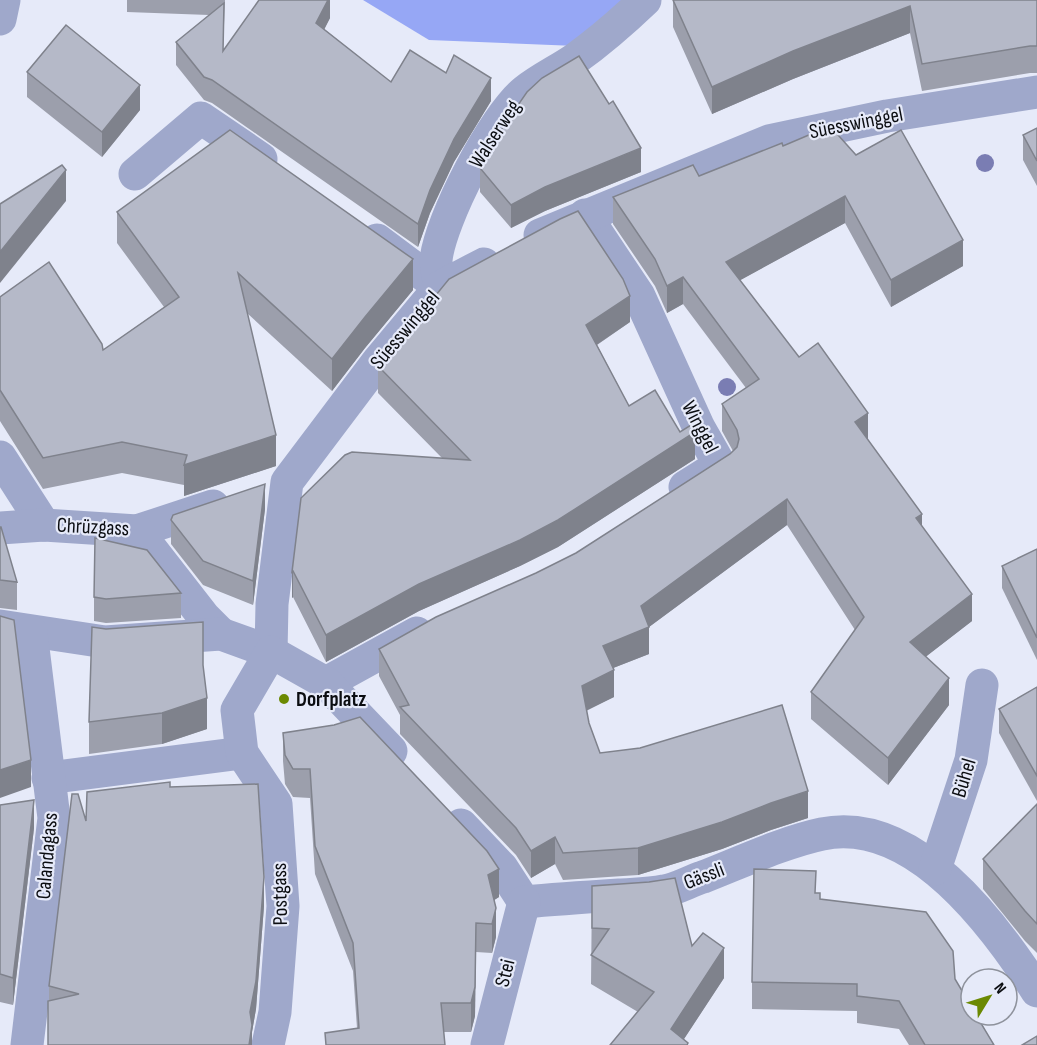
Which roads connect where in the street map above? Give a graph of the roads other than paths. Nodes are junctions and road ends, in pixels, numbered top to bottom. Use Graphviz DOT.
graph roads {
  1 [pos="4,0"];
  2 [pos="645,0"];
  3 [pos="0,19"];
  4 [pos="1037,92"];
  5 [pos="135,174"];
  6 [pos="287,177"];
  7 [pos="585,215"];
  8 [pos="353,224"];
  9 [pos="440,287"];
  10 [pos="0,457"];
  11 [pos="287,482"];
  12 [pos="663,501"];
  13 [pos="44,525"];
  14 [pos="0,528"];
  15 [pos="137,531"];
  16 [pos="444,620"];
  17 [pos="16,629"];
  18 [pos="221,634"];
  19 [pos="271,652"];
  20 [pos="327,683"];
  21 [pos="982,685"];
  22 [pos="242,753"];
  23 [pos="408,769"];
  24 [pos="48,778"];
  25 [pos="439,802"];
  26 [pos="935,869"];
  27 [pos="524,902"];
  28 [pos="1037,991"];
  29 [pos="27,1045"];
  30 [pos="268,1045"];
  31 [pos="487,1045"];
  1 -- 3 [label="street"];
  2 -- 9 [label="street, Walserweg"];
  4 -- 7 [label="street, Süesswinggel"];
  5 -- 6 [label="street"];
  7 -- 9 [label="street, Süesswinggel"];
  7 -- 12 [label="street, Winggel"];
  8 -- 9 [label="street"];
  9 -- 11 [label="street, Süesswinggel"];
  10 -- 13 [label="street, Chrüzgass"];
  11 -- 15 [label="street, Chrüzgass"];
  11 -- 19 [label="street"];
  13 -- 14 [label="street"];
  13 -- 15 [label="street, Chrüzgass"];
  15 -- 18 [label="street"];
  16 -- 20 [label="street"];
  17 -- 18 [label="street"];
  17 -- 24 [label="street, Calandagass"];
  18 -- 19 [label="street"];
  19 -- 20 [label="street"];
  19 -- 22 [label="street"];
  20 -- 23 [label="street"];
  21 -- 26 [label="street, Bühel"];
  22 -- 24 [label="street"];
  22 -- 30 [label="street, Postgass"];
  24 -- 29 [label="street, Calandagass"];
  25 -- 27 [label="street"];
  26 -- 27 [label="street, Gässli"];
  26 -- 28 [label="street, Gässli"];
  27 -- 31 [label="street, Stei"];
}
